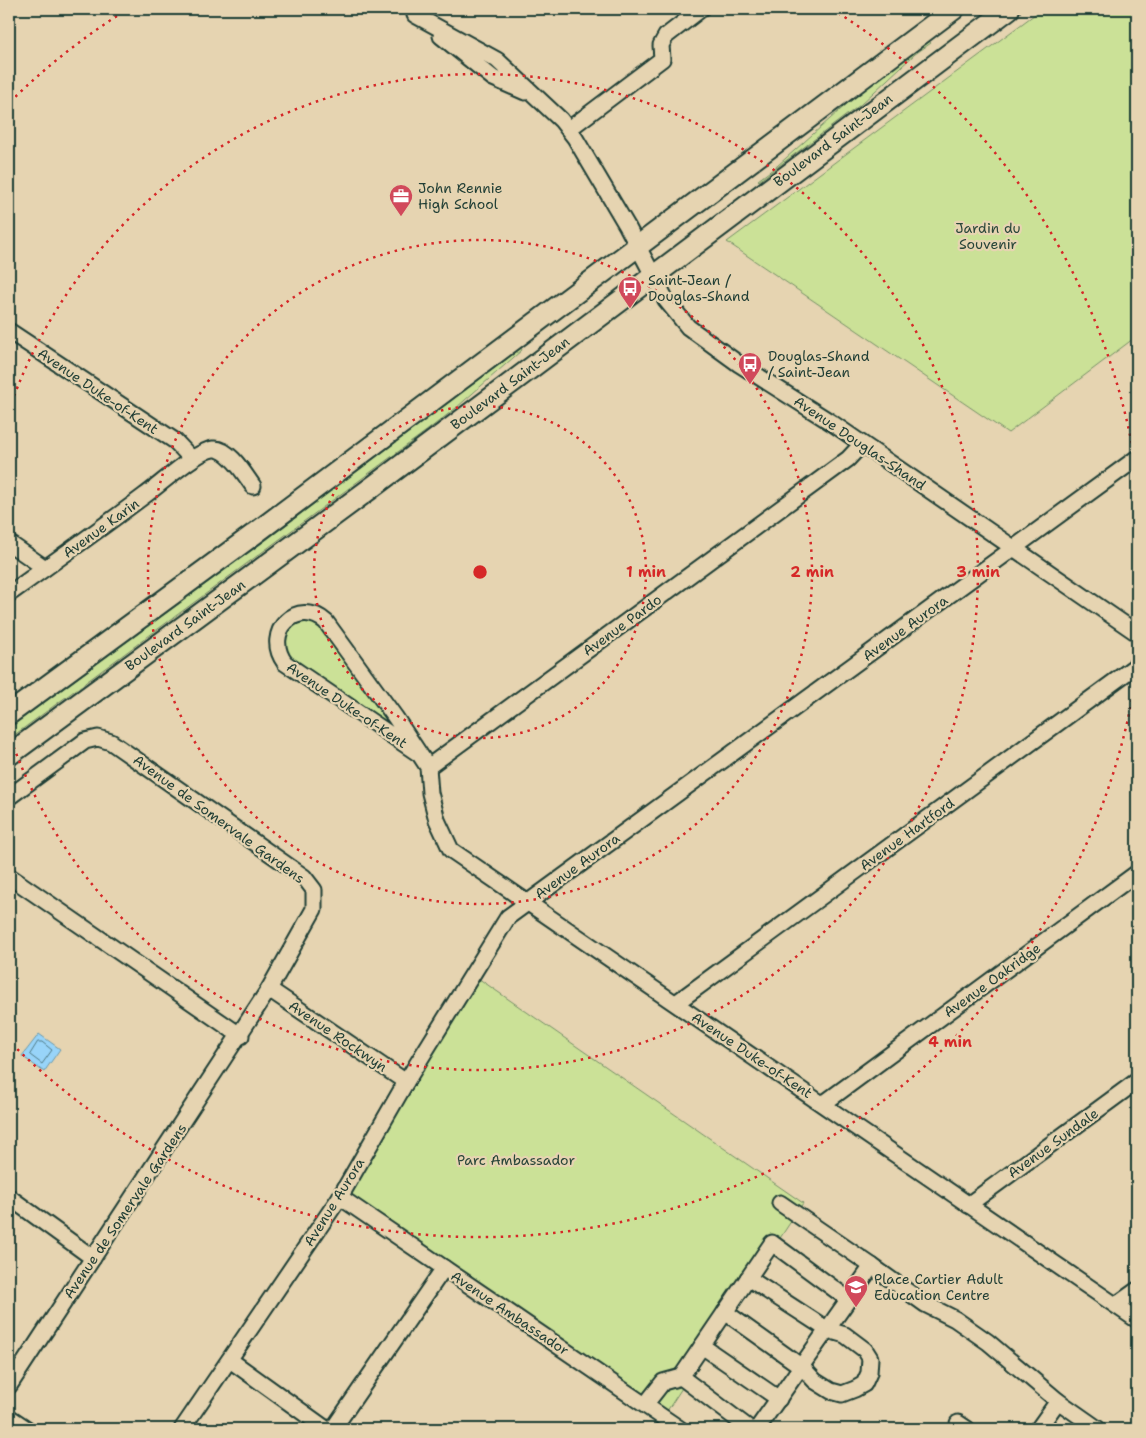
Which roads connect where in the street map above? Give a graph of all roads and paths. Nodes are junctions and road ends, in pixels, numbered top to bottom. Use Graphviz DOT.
graph roads {
  1 [pos="700,9"];
  2 [pos="954,9"];
  3 [pos="1008,9"];
  4 [pos="414,11"];
  5 [pos="569,129"];
  6 [pos="638,245"];
  7 [pos="654,276"];
  8 [pos="9,331"];
  9 [pos="862,444"];
  10 [pos="1137,458"];
  11 [pos="192,459"];
  12 [pos="253,486"];
  13 [pos="9,543"];
  14 [pos="1014,548"];
  15 [pos="46,568"];
  16 [pos="9,594"];
  17 [pos="1137,633"];
  18 [pos="1137,665"];
  19 [pos="9,714"];
  20 [pos="9,754"];
  21 [pos="419,754"];
  22 [pos="428,767"];
  23 [pos="9,797"];
  24 [pos="1137,873"];
  25 [pos="9,876"];
  26 [pos="526,903"];
  27 [pos="269,990"];
  28 [pos="676,1003"];
  29 [pos="240,1036"];
  30 [pos="406,1082"];
  31 [pos="1137,1082"];
  32 [pos="823,1104"];
  33 [pos="9,1197"];
  34 [pos="340,1197"];
  35 [pos="780,1203"];
  36 [pos="968,1205"];
  37 [pos="93,1258"];
  38 [pos="872,1266"];
  39 [pos="444,1268"];
  40 [pos="748,1278"];
  41 [pos="1137,1290"];
  42 [pos="848,1300"];
  43 [pos="1116,1305"];
  44 [pos="725,1312"];
  45 [pos="1137,1320"];
  46 [pos="828,1330"];
  47 [pos="702,1346"];
  48 [pos="230,1360"];
  49 [pos="802,1367"];
  50 [pos="680,1377"];
  51 [pos="9,1386"];
  52 [pos="779,1399"];
  53 [pos="1058,1401"];
  54 [pos="645,1405"];
  55 [pos="9,1417"];
  56 [pos="27,1429"];
  57 [pos="182,1429"];
  58 [pos="326,1429"];
  59 [pos="333,1429"];
  60 [pos="680,1429"];
  61 [pos="750,1429"];
  62 [pos="757,1429"];
  63 [pos="1038,1429"];
  64 [pos="1098,1429"];
  1 -- 5 [label="street"];
  2 -- 6 [label="main road"];
  3 -- 7 [label="main road, Boulevard Saint-Jean"];
  4 -- 5 [label="street, Avenue Douglas-Shand"];
  5 -- 6 [label="street, Avenue Douglas-Shand"];
  6 -- 7 [label="street, Avenue Douglas-Shand"];
  6 -- 19 [label="main road"];
  7 -- 9 [label="street, Avenue Douglas-Shand"];
  7 -- 20 [label="main road, Boulevard Saint-Jean"];
  8 -- 11 [label="street, Avenue Duke-of-Kent"];
  9 -- 14 [label="street, Avenue Douglas-Shand"];
  9 -- 22 [label="street, Avenue Pardo"];
  10 -- 14 [label="street, Avenue Aurora"];
  11 -- 12 [label="street"];
  11 -- 15 [label="street, Avenue Karin"];
  13 -- 15 [label="street"];
  14 -- 17 [label="street, Avenue Douglas-Shand"];
  14 -- 26 [label="street, Avenue Aurora"];
  15 -- 16 [label="street, Avenue Karin"];
  18 -- 28 [label="street, Avenue Hartford"];
  21 -- 21 [label="street, Avenue Duke-of-Kent"];
  21 -- 22 [label="street, Avenue Duke-of-Kent"];
  22 -- 26 [label="street, Avenue Duke-of-Kent"];
  23 -- 27 [label="street, Avenue de Somervale Gardens"];
  24 -- 32 [label="street, Avenue Oakridge"];
  25 -- 29 [label="street"];
  26 -- 28 [label="street, Avenue Duke-of-Kent"];
  26 -- 30 [label="street, Avenue Aurora"];
  27 -- 29 [label="street, Avenue de Somervale Gardens"];
  27 -- 30 [label="street, Avenue Rockwyn"];
  28 -- 32 [label="street, Avenue Duke-of-Kent"];
  29 -- 37 [label="street, Avenue de Somervale Gardens"];
  30 -- 34 [label="street, Avenue Aurora"];
  31 -- 36 [label="street, Avenue Sundale"];
  32 -- 36 [label="street, Avenue Duke-of-Kent"];
  33 -- 37 [label="street"];
  34 -- 39 [label="street, Avenue Ambassador"];
  34 -- 48 [label="street, Avenue Aurora"];
  35 -- 38 [label="street"];
  36 -- 43 [label="street, Avenue Duke-of-Kent"];
  37 -- 51 [label="street, Avenue de Somervale Gardens"];
  38 -- 42 [label="street"];
  38 -- 53 [label="street"];
  39 -- 54 [label="street, Avenue Ambassador"];
  39 -- 59 [label="street"];
  40 -- 42 [label="street"];
  40 -- 44 [label="street"];
  40 -- 46 [label="street"];
  41 -- 43 [label="street"];
  42 -- 46 [label="street"];
  43 -- 45 [label="street, Avenue Duke-of-Kent"];
  44 -- 47 [label="street"];
  44 -- 49 [label="street"];
  46 -- 49 [label="street"];
  46 -- 49 [label="street"];
  47 -- 50 [label="street"];
  47 -- 52 [label="street"];
  48 -- 57 [label="street, Avenue Aurora"];
  48 -- 58 [label="street"];
  49 -- 52 [label="street"];
  50 -- 54 [label="street"];
  50 -- 61 [label="street"];
  52 -- 62 [label="street"];
  53 -- 63 [label="street"];
  53 -- 64 [label="street"];
  54 -- 60 [label="street, Avenue Ambassador"];
  55 -- 56 [label="street"];
}
